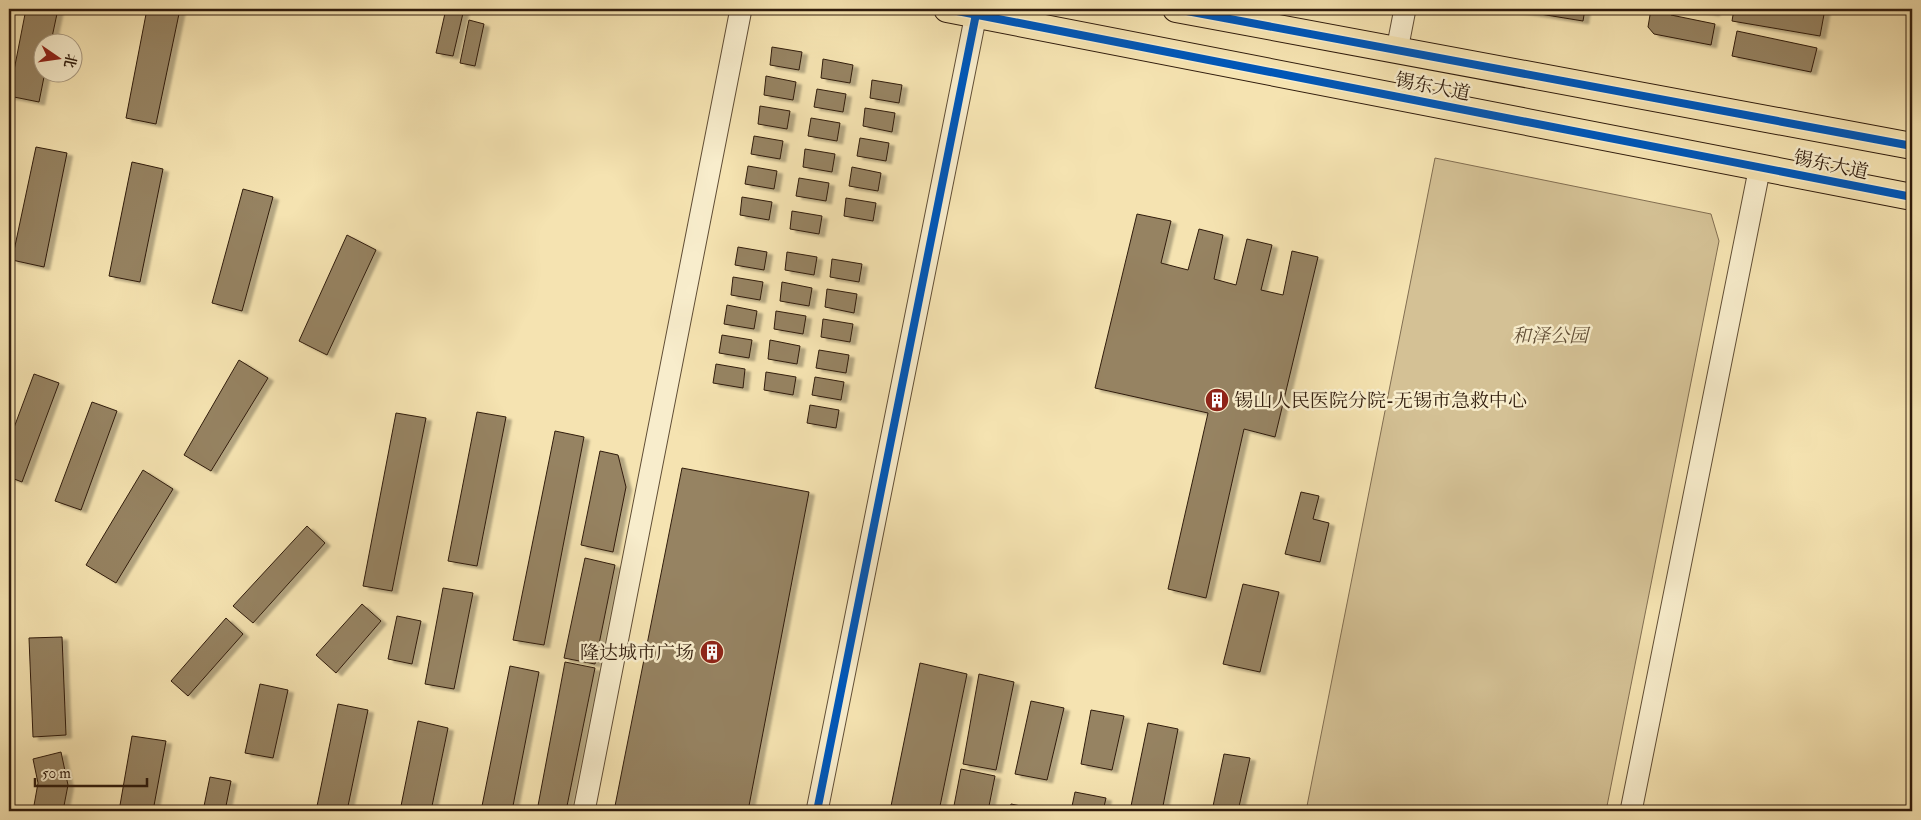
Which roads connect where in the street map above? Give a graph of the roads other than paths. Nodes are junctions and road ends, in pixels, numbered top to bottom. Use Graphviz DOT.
graph roads {
  1 [pos="741,9"];
  2 [pos="948,9"];
  3 [pos="1176,9"];
  4 [pos="1405,9"];
  5 [pos="976,12"];
  6 [pos="1397,50"];
  7 [pos="1912,146"];
  8 [pos="1760,166"];
  9 [pos="1912,197"];
  10 [pos="584,811"];
  11 [pos="817,811"];
  12 [pos="1631,811"];
  1 -- 10 [label="street"];
  2 -- 5 [label="main road, 锡东大道"];
  3 -- 6 [label="main road, 锡东大道"];
  4 -- 6 [label="street"];
  5 -- 8 [label="main road, 锡东大道"];
  5 -- 11 [label="street"];
  6 -- 7 [label="main road, 锡东大道"];
  8 -- 9 [label="main road, 锡东大道"];
  8 -- 12 [label="street"];
}
